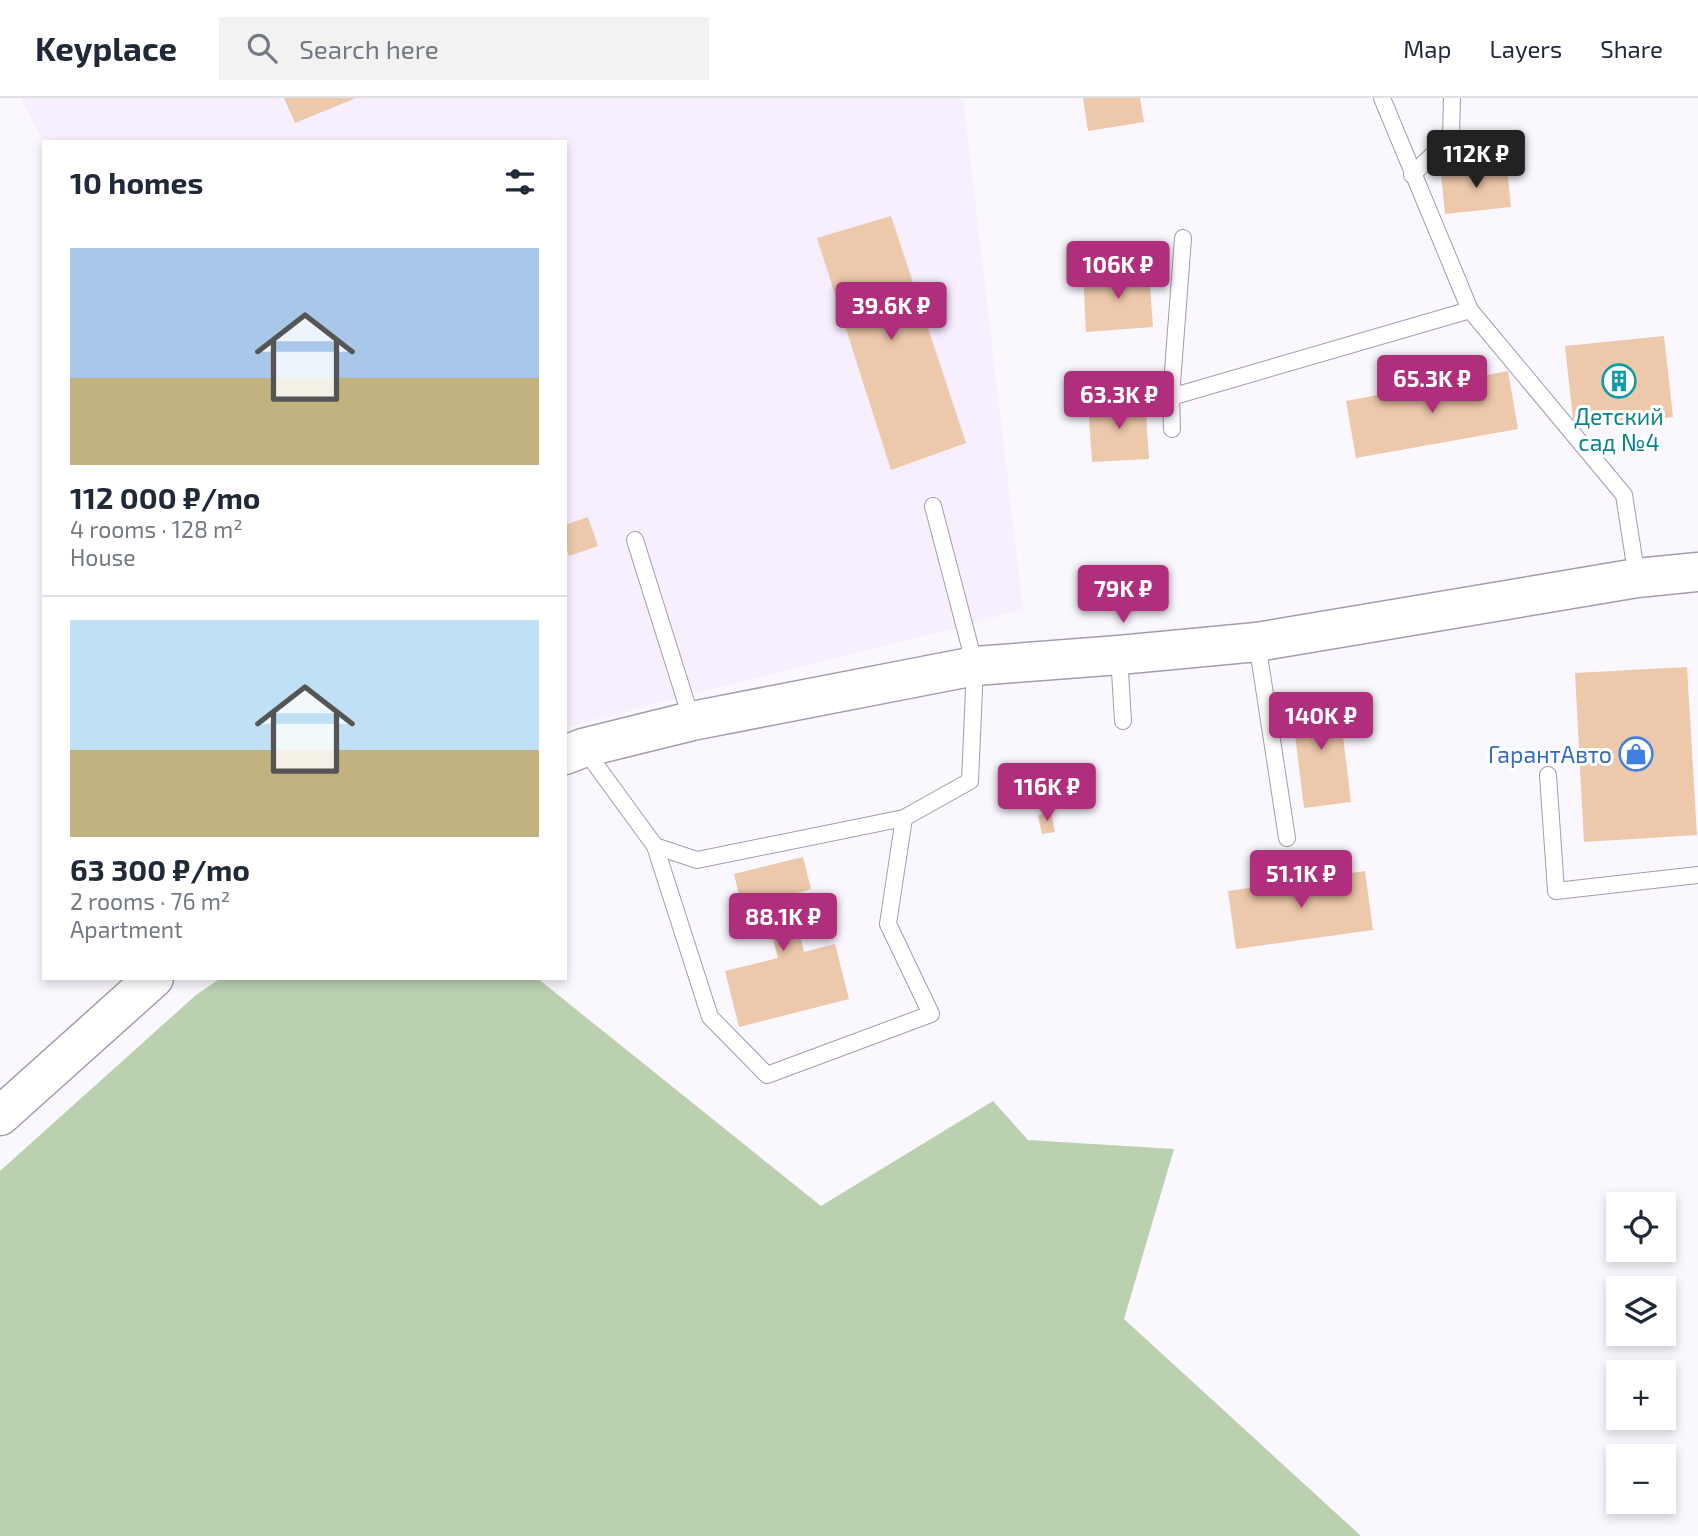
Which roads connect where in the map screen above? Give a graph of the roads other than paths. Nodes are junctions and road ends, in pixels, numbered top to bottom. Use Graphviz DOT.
graph roads {
  1 [pos="1382,98"];
  2 [pos="1452,98"];
  3 [pos="1412,175"];
  4 [pos="1183,238"];
  5 [pos="1470,310"];
  6 [pos="1171,397"];
  7 [pos="1172,429"];
  8 [pos="933,506"];
  9 [pos="635,540"];
  10 [pos="1698,572"];
  11 [pos="1637,578"];
  12 [pos="1257,642"];
  13 [pos="1119,655"];
  14 [pos="975,666"];
  15 [pos="692,721"];
  16 [pos="1123,721"];
  17 [pos="574,751"];
  18 [pos="1548,775"];
  19 [pos="904,817"];
  20 [pos="1287,838"];
  21 [pos="654,846"];
  22 [pos="1698,875"];
  23 [pos="152,980"];
  24 [pos="0,1116"];
  1 -- 3 [label="lane"];
  2 -- 3 [label="lane"];
  3 -- 5 [label="lane"];
  4 -- 6 [label="lane"];
  5 -- 6 [label="lane"];
  5 -- 11 [label="lane"];
  6 -- 7 [label="lane"];
  8 -- 14 [label="lane"];
  9 -- 15 [label="lane"];
  10 -- 11 [label="street"];
  11 -- 12 [label="street"];
  12 -- 13 [label="street"];
  12 -- 20 [label="lane"];
  13 -- 14 [label="street"];
  13 -- 16 [label="lane"];
  14 -- 15 [label="street"];
  14 -- 19 [label="lane"];
  15 -- 17 [label="street"];
  17 -- 21 [label="lane"];
  18 -- 22 [label="lane"];
  19 -- 21 [label="lane"];
  19 -- 21 [label="lane"];
  23 -- 24 [label="street"];
}
